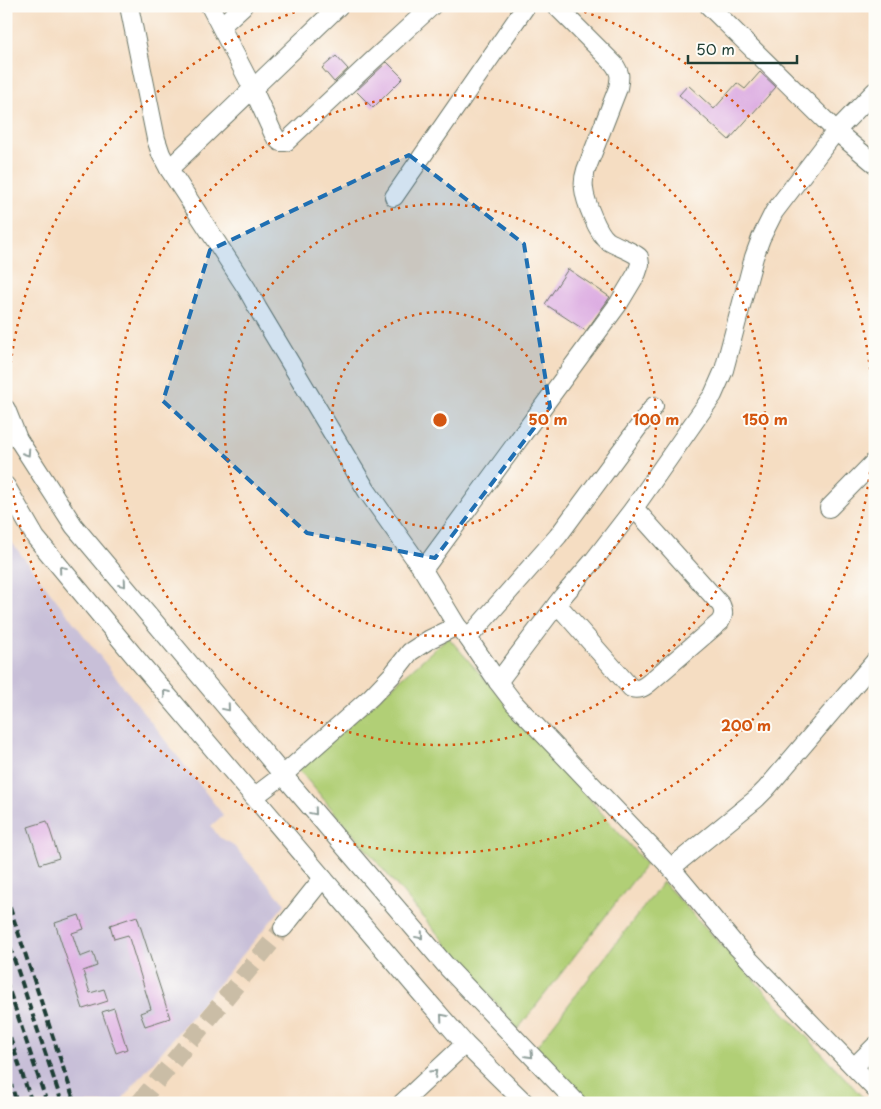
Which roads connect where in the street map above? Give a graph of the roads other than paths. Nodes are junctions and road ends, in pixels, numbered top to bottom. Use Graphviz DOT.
graph roads {
  1 [pos="129,6"];
  2 [pos="210,6"];
  3 [pos="243,6"];
  4 [pos="339,6"];
  5 [pos="432,6"];
  6 [pos="526,6"];
  7 [pos="556,6"];
  8 [pos="708,6"];
  9 [pos="220,26"];
  10 [pos="253,89"];
  11 [pos="875,91"];
  12 [pos="836,131"];
  13 [pos="875,164"];
  14 [pos="170,169"];
  15 [pos="394,197"];
  16 [pos="654,406"];
  17 [pos="6,409"];
  18 [pos="875,460"];
  19 [pos="6,486"];
  20 [pos="634,508"];
  21 [pos="829,508"];
  22 [pos="423,570"];
  23 [pos="557,604"];
  24 [pos="463,632"];
  25 [pos="875,660"];
  26 [pos="498,682"];
  27 [pos="283,775"];
  28 [pos="254,798"];
  29 [pos="670,868"];
  30 [pos="323,878"];
  31 [pos="282,928"];
  32 [pos="465,1044"];
  33 [pos="875,1046"];
  34 [pos="854,1067"];
  35 [pos="875,1089"];
  36 [pos="402,1103"];
  37 [pos="525,1103"];
  38 [pos="577,1103"];
  1 -- 14 [label="street"];
  2 -- 9 [label="street"];
  3 -- 9 [label="street"];
  4 -- 10 [label="street"];
  5 -- 10 [label="street"];
  6 -- 15 [label="street"];
  7 -- 22 [label="street"];
  8 -- 12 [label="street"];
  9 -- 10 [label="street"];
  10 -- 14 [label="street"];
  11 -- 12 [label="street"];
  12 -- 13 [label="street"];
  12 -- 20 [label="street"];
  14 -- 22 [label="street"];
  16 -- 24 [label="street"];
  17 -- 27 [label="street, one-way"];
  18 -- 21 [label="street"];
  28 -- 19 [label="street, one-way"];
  20 -- 23 [label="street"];
  20 -- 23 [label="street"];
  22 -- 24 [label="street"];
  23 -- 26 [label="street"];
  24 -- 26 [label="street"];
  24 -- 27 [label="street"];
  25 -- 29 [label="street"];
  26 -- 29 [label="street"];
  27 -- 28 [label="street"];
  27 -- 38 [label="street, one-way"];
  28 -- 30 [label="street"];
  29 -- 34 [label="street"];
  30 -- 31 [label="street"];
  32 -- 30 [label="street, one-way"];
  36 -- 32 [label="street, one-way"];
  32 -- 37 [label="street"];
  33 -- 34 [label="street"];
  34 -- 35 [label="street"];
}
